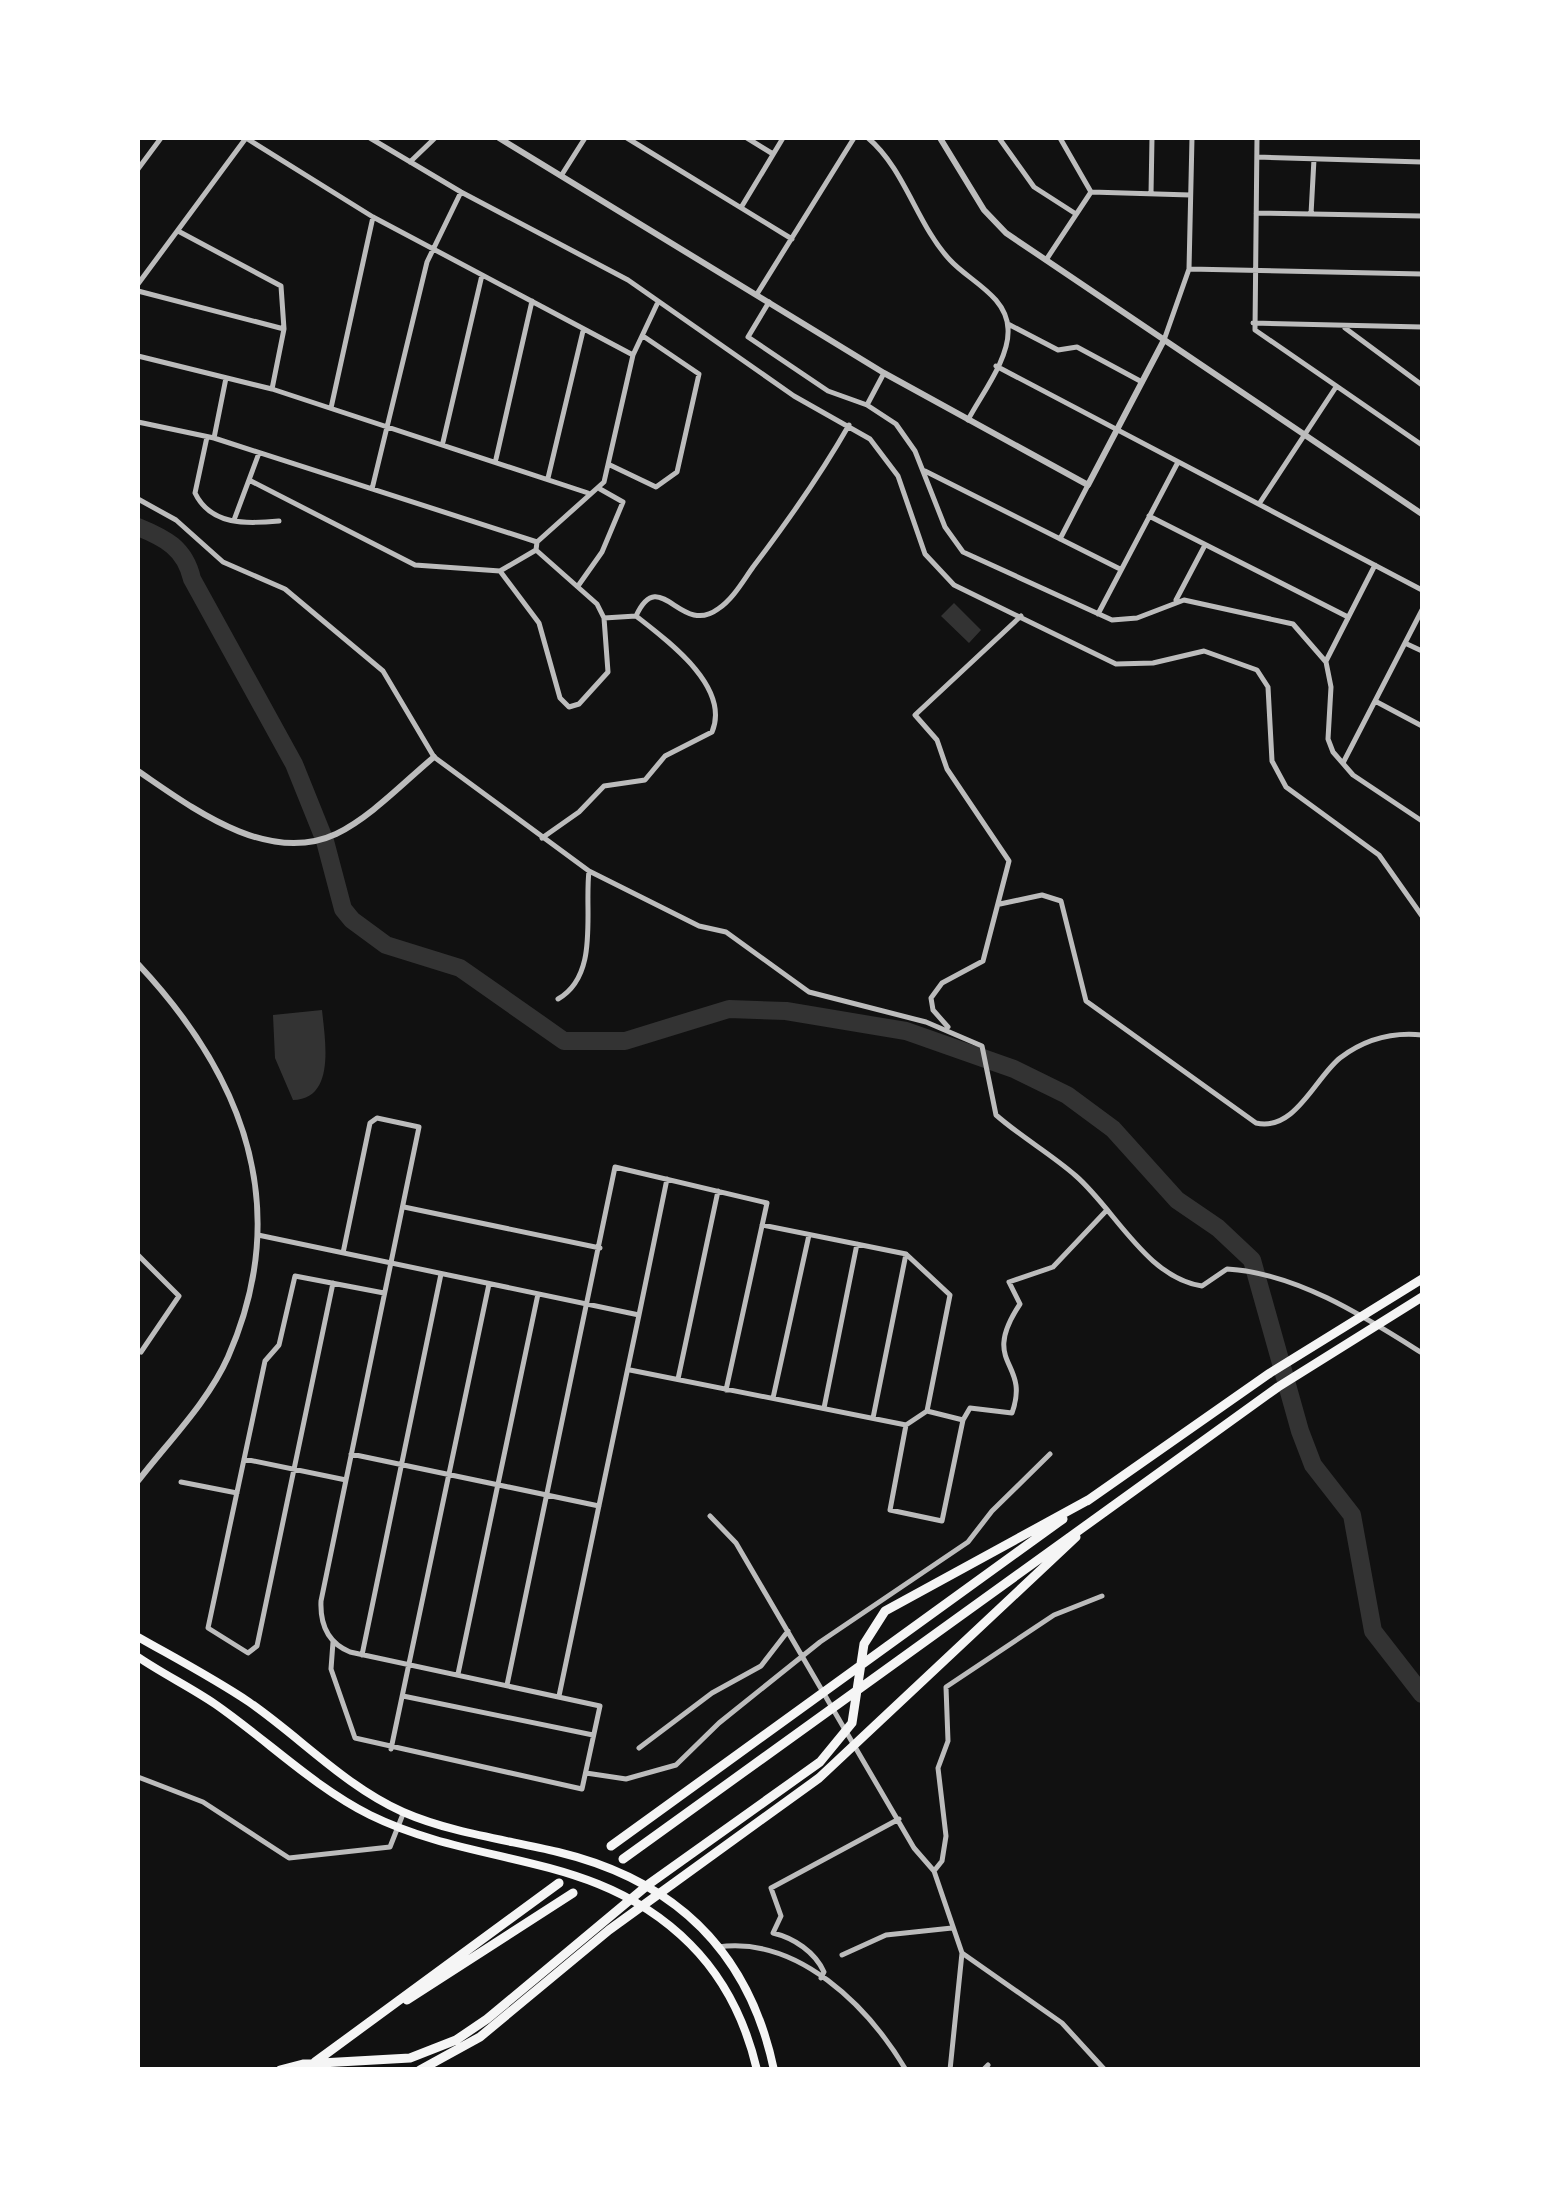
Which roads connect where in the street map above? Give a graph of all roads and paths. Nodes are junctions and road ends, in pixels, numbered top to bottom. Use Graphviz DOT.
graph roads {
  1 [pos="162,138"];
  2 [pos="246,138"];
  3 [pos="370,138"];
  4 [pos="434,138"];
  5 [pos="499,138"];
  6 [pos="519,138"];
  7 [pos="584,138"];
  8 [pos="627,138"];
  9 [pos="746,138"];
  10 [pos="783,138"];
  11 [pos="854,138"];
  12 [pos="868,138"];
  13 [pos="940,138"];
  14 [pos="1000,138"];
  15 [pos="1060,138"];
  16 [pos="1152,138"];
  17 [pos="1192,138"];
  18 [pos="1257,138"];
  19 [pos="514,146"];
  20 [pos="773,154"];
  21 [pos="1257,157"];
  22 [pos="1314,159"];
  23 [pos="410,162"];
  24 [pos="1422,162"];
  25 [pos="138,170"];
  26 [pos="560,176"];
  27 [pos="461,192"];
  28 [pos="1091,192"];
  29 [pos="1150,194"];
  30 [pos="1190,195"];
  31 [pos="742,206"];
  32 [pos="1256,213"];
  33 [pos="1076,214"];
  34 [pos="1311,214"];
  35 [pos="1422,216"];
  36 [pos="373,217"];
  37 [pos="178,230"];
  38 [pos="792,238"];
  39 [pos="431,249"];
  40 [pos="1046,260"];
  41 [pos="1189,270"];
  42 [pos="1254,270"];
  43 [pos="1422,274"];
  44 [pos="482,275"];
  45 [pos="138,287"];
  46 [pos="757,294"];
  47 [pos="532,301"];
  48 [pos="658,302"];
  49 [pos="769,302"];
  50 [pos="1008,324"];
  51 [pos="1253,324"];
  52 [pos="1342,326"];
  53 [pos="1422,327"];
  54 [pos="284,329"];
  55 [pos="583,330"];
  56 [pos="643,336"];
  57 [pos="1164,340"];
  58 [pos="634,355"];
  59 [pos="138,356"];
  60 [pos="996,366"];
  61 [pos="884,373"];
  62 [pos="226,378"];
  63 [pos="1142,382"];
  64 [pos="1422,385"];
  65 [pos="1336,388"];
  66 [pos="272,390"];
  67 [pos="867,406"];
  68 [pos="331,408"];
  69 [pos="968,421"];
  70 [pos="138,422"];
  71 [pos="849,425"];
  72 [pos="389,426"];
  73 [pos="1117,432"];
  74 [pos="1306,436"];
  75 [pos="210,438"];
  76 [pos="443,443"];
  77 [pos="1422,445"];
  78 [pos="259,452"];
  79 [pos="496,460"];
  80 [pos="1177,464"];
  81 [pos="610,465"];
  82 [pos="925,470"];
  83 [pos="548,478"];
  84 [pos="249,480"];
  85 [pos="1088,485"];
  86 [pos="600,488"];
  87 [pos="372,489"];
  88 [pos="588,494"];
  89 [pos="138,499"];
  90 [pos="1259,504"];
  91 [pos="1422,514"];
  92 [pos="1149,516"];
  93 [pos="279,521"];
  94 [pos="234,522"];
  95 [pos="1060,539"];
  96 [pos="1205,545"];
  97 [pos="537,546"];
  98 [pos="1375,565"];
  99 [pos="1120,569"];
  100 [pos="500,571"];
  101 [pos="578,586"];
  102 [pos="1422,590"];
  103 [pos="1176,600"];
  104 [pos="1422,610"];
  105 [pos="1098,614"];
  106 [pos="636,616"];
  107 [pos="1021,616"];
  108 [pos="604,618"];
  109 [pos="1348,618"];
  110 [pos="1406,643"];
  111 [pos="1422,652"];
  112 [pos="1326,662"];
  113 [pos="1376,701"];
  114 [pos="1422,726"];
  115 [pos="434,758"];
  116 [pos="1342,764"];
  117 [pos="138,770"];
  118 [pos="1422,821"];
  119 [pos="542,838"];
  120 [pos="589,871"];
  121 [pos="1000,904"];
  122 [pos="1422,916"];
  123 [pos="138,964"];
  124 [pos="558,999"];
  125 [pos="949,1030"];
  126 [pos="1422,1035"];
  127 [pos="667,1179"];
  128 [pos="718,1191"];
  129 [pos="404,1207"];
  130 [pos="1106,1210"];
  131 [pos="762,1224"];
  132 [pos="258,1234"];
  133 [pos="809,1234"];
  134 [pos="858,1244"];
  135 [pos="600,1248"];
  136 [pos="343,1253"];
  137 [pos="906,1254"];
  138 [pos="138,1256"];
  139 [pos="391,1262"];
  140 [pos="441,1274"];
  141 [pos="1422,1279"];
  142 [pos="333,1283"];
  143 [pos="489,1284"];
  144 [pos="384,1293"];
  145 [pos="538,1294"];
  146 [pos="1422,1297"];
  147 [pos="589,1304"];
  148 [pos="640,1315"];
  149 [pos="141,1352"];
  150 [pos="1422,1353"];
  151 [pos="628,1370"];
  152 [pos="677,1380"];
  153 [pos="726,1390"];
  154 [pos="774,1398"];
  155 [pos="824,1408"];
  156 [pos="927,1411"];
  157 [pos="873,1418"];
  158 [pos="963,1420"];
  159 [pos="906,1425"];
  160 [pos="352,1454"];
  161 [pos="1050,1454"];
  162 [pos="244,1459"];
  163 [pos="402,1464"];
  164 [pos="294,1469"];
  165 [pos="450,1475"];
  166 [pos="346,1480"];
  167 [pos="138,1481"];
  168 [pos="181,1482"];
  169 [pos="498,1484"];
  170 [pos="237,1493"];
  171 [pos="546,1494"];
  172 [pos="1090,1499"];
  173 [pos="600,1506"];
  174 [pos="1100,1514"];
  175 [pos="710,1516"];
  176 [pos="1102,1596"];
  177 [pos="788,1631"];
  178 [pos="138,1637"];
  179 [pos="333,1642"];
  180 [pos="362,1655"];
  181 [pos="803,1656"];
  182 [pos="138,1657"];
  183 [pos="410,1664"];
  184 [pos="458,1674"];
  185 [pos="507,1685"];
  186 [pos="403,1696"];
  187 [pos="559,1696"];
  188 [pos="593,1736"];
  189 [pos="391,1748"];
  190 [pos="638,1748"];
  191 [pos="586,1772"];
  192 [pos="138,1776"];
  193 [pos="404,1812"];
  194 [pos="899,1819"];
  195 [pos="400,1828"];
  196 [pos="611,1846"];
  197 [pos="623,1859"];
  198 [pos="934,1871"];
  199 [pos="559,1883"];
  200 [pos="649,1884"];
  201 [pos="660,1891"];
  202 [pos="573,1893"];
  203 [pos="635,1898"];
  204 [pos="645,1905"];
  205 [pos="952,1928"];
  206 [pos="718,1948"];
  207 [pos="962,1954"];
  208 [pos="842,1955"];
  209 [pos="821,1978"];
  210 [pos="358,2030"];
  211 [pos="280,2070"];
  212 [pos="305,2070"];
  213 [pos="420,2070"];
  214 [pos="648,2070"];
  215 [pos="666,2070"];
  216 [pos="757,2070"];
  217 [pos="774,2070"];
  218 [pos="906,2070"];
  219 [pos="950,2070"];
  220 [pos="1105,2070"];
  1 -- 25 [label="street"];
  2 -- 36 [label="street"];
  2 -- 37 [label="street"];
  3 -- 23 [label="street"];
  4 -- 23 [label="street"];
  5 -- 19 [label="street"];
  6 -- 19 [label="street"];
  7 -- 26 [label="street"];
  8 -- 31 [label="street"];
  9 -- 20 [label="street"];
  10 -- 20 [label="street"];
  11 -- 38 [label="street"];
  12 -- 50 [label="street"];
  13 -- 40 [label="street"];
  14 -- 33 [label="street"];
  15 -- 28 [label="street"];
  16 -- 29 [label="street"];
  17 -- 30 [label="street"];
  18 -- 21 [label="street"];
  19 -- 26 [label="street"];
  20 -- 31 [label="street"];
  21 -- 22 [label="street"];
  21 -- 32 [label="street"];
  22 -- 24 [label="street"];
  22 -- 34 [label="street"];
  23 -- 27 [label="street"];
  26 -- 46 [label="street"];
  27 -- 39 [label="street"];
  27 -- 48 [label="street"];
  28 -- 29 [label="street"];
  28 -- 33 [label="street"];
  29 -- 30 [label="street"];
  30 -- 41 [label="street"];
  31 -- 38 [label="street"];
  32 -- 34 [label="street"];
  32 -- 42 [label="street"];
  33 -- 40 [label="street"];
  34 -- 35 [label="street"];
  36 -- 39 [label="street"];
  36 -- 68 [label="street"];
  37 -- 45 [label="street"];
  37 -- 54 [label="street"];
  38 -- 46 [label="street"];
  39 -- 44 [label="street"];
  39 -- 72 [label="street"];
  40 -- 57 [label="street"];
  41 -- 42 [label="street"];
  41 -- 57 [label="street"];
  42 -- 43 [label="street"];
  42 -- 51 [label="street"];
  44 -- 47 [label="street"];
  44 -- 76 [label="street"];
  45 -- 54 [label="street"];
  46 -- 49 [label="street"];
  47 -- 55 [label="street"];
  47 -- 79 [label="street"];
  48 -- 56 [label="street"];
  48 -- 71 [label="street"];
  49 -- 61 [label="street"];
  49 -- 67 [label="street"];
  50 -- 60 [label="street"];
  50 -- 63 [label="street"];
  51 -- 52 [label="street"];
  51 -- 65 [label="street"];
  52 -- 53 [label="street"];
  52 -- 64 [label="street"];
  54 -- 66 [label="street"];
  55 -- 58 [label="street"];
  55 -- 83 [label="street"];
  56 -- 58 [label="street"];
  56 -- 81 [label="street"];
  57 -- 63 [label="street"];
  57 -- 74 [label="street"];
  58 -- 81 [label="street"];
  59 -- 62 [label="street"];
  60 -- 69 [label="street"];
  60 -- 73 [label="street"];
  61 -- 67 [label="street"];
  61 -- 69 [label="street"];
  62 -- 66 [label="street"];
  62 -- 75 [label="street"];
  63 -- 73 [label="street"];
  65 -- 74 [label="street"];
  65 -- 77 [label="street"];
  66 -- 68 [label="street"];
  67 -- 82 [label="street"];
  68 -- 72 [label="street"];
  69 -- 85 [label="street"];
  70 -- 75 [label="street"];
  71 -- 106 [label="street"];
  71 -- 107 [label="street"];
  72 -- 76 [label="street"];
  72 -- 87 [label="street"];
  73 -- 80 [label="street"];
  73 -- 85 [label="street"];
  74 -- 90 [label="street"];
  74 -- 91 [label="street"];
  75 -- 78 [label="street"];
  75 -- 94 [label="street"];
  76 -- 79 [label="street"];
  78 -- 84 [label="street"];
  78 -- 87 [label="street"];
  79 -- 83 [label="street"];
  80 -- 90 [label="street"];
  80 -- 92 [label="street"];
  81 -- 86 [label="street"];
  82 -- 95 [label="street"];
  82 -- 105 [label="street"];
  83 -- 88 [label="street"];
  84 -- 94 [label="street"];
  84 -- 100 [label="street"];
  85 -- 95 [label="street"];
  86 -- 88 [label="street"];
  86 -- 101 [label="street"];
  87 -- 97 [label="street"];
  88 -- 97 [label="street"];
  89 -- 115 [label="street"];
  90 -- 98 [label="street"];
  92 -- 96 [label="street"];
  92 -- 99 [label="street"];
  93 -- 94 [label="street"];
  95 -- 99 [label="street"];
  96 -- 103 [label="street"];
  96 -- 109 [label="street"];
  97 -- 100 [label="street"];
  97 -- 101 [label="street"];
  98 -- 102 [label="street"];
  98 -- 109 [label="street"];
  99 -- 105 [label="street"];
  100 -- 108 [label="street"];
  101 -- 108 [label="street"];
  103 -- 105 [label="street"];
  103 -- 112 [label="street"];
  104 -- 110 [label="street"];
  106 -- 108 [label="street"];
  106 -- 119 [label="street"];
  107 -- 121 [label="street"];
  107 -- 122 [label="street"];
  109 -- 112 [label="street"];
  110 -- 111 [label="street"];
  110 -- 113 [label="street"];
  112 -- 116 [label="street"];
  113 -- 114 [label="street"];
  113 -- 116 [label="street"];
  115 -- 117 [label="street"];
  115 -- 119 [label="street"];
  116 -- 118 [label="street"];
  119 -- 120 [label="street"];
  120 -- 124 [label="street"];
  120 -- 125 [label="street"];
  121 -- 125 [label="street"];
  121 -- 126 [label="street"];
  123 -- 132 [label="street"];
  125 -- 130 [label="street"];
  127 -- 128 [label="street"];
  127 -- 135 [label="street"];
  127 -- 148 [label="street"];
  128 -- 131 [label="street"];
  128 -- 152 [label="street"];
  129 -- 135 [label="street"];
  129 -- 136 [label="street"];
  129 -- 139 [label="street"];
  130 -- 150 [label="street"];
  130 -- 158 [label="street"];
  131 -- 133 [label="street"];
  131 -- 153 [label="street"];
  132 -- 136 [label="street"];
  132 -- 167 [label="street"];
  133 -- 134 [label="street"];
  133 -- 154 [label="street"];
  134 -- 137 [label="street"];
  134 -- 155 [label="street"];
  135 -- 147 [label="street"];
  136 -- 139 [label="street"];
  137 -- 156 [label="street"];
  137 -- 157 [label="street"];
  138 -- 149 [label="street"];
  139 -- 140 [label="street"];
  139 -- 144 [label="street"];
  140 -- 143 [label="street"];
  140 -- 163 [label="street"];
  141 -- 172 [label="highway"];
  142 -- 144 [label="street"];
  142 -- 162 [label="street"];
  142 -- 164 [label="street"];
  143 -- 145 [label="street"];
  143 -- 165 [label="street"];
  144 -- 160 [label="street"];
  145 -- 147 [label="street"];
  145 -- 169 [label="street"];
  146 -- 174 [label="highway"];
  147 -- 148 [label="street"];
  147 -- 171 [label="street"];
  148 -- 151 [label="street"];
  151 -- 152 [label="street"];
  151 -- 173 [label="street"];
  152 -- 153 [label="street"];
  153 -- 154 [label="street"];
  154 -- 155 [label="street"];
  155 -- 157 [label="street"];
  156 -- 158 [label="street"];
  156 -- 159 [label="street"];
  157 -- 159 [label="street"];
  158 -- 159 [label="street"];
  160 -- 163 [label="street"];
  160 -- 166 [label="street"];
  161 -- 181 [label="street"];
  162 -- 164 [label="street"];
  162 -- 170 [label="street"];
  163 -- 165 [label="street"];
  163 -- 180 [label="street"];
  164 -- 166 [label="street"];
  164 -- 170 [label="street"];
  165 -- 169 [label="street"];
  165 -- 183 [label="street"];
  166 -- 179 [label="street"];
  168 -- 170 [label="street"];
  169 -- 171 [label="street"];
  169 -- 184 [label="street"];
  171 -- 173 [label="street"];
  171 -- 185 [label="street"];
  172 -- 196 [label="highway"];
  172 -- 200 [label="highway"];
  173 -- 187 [label="street"];
  174 -- 197 [label="highway"];
  174 -- 201 [label="highway"];
  175 -- 177 [label="street"];
  176 -- 198 [label="street"];
  177 -- 181 [label="street"];
  177 -- 190 [label="street"];
  178 -- 193 [label="highway"];
  179 -- 180 [label="street"];
  179 -- 189 [label="street"];
  180 -- 183 [label="street"];
  181 -- 191 [label="street"];
  181 -- 194 [label="street"];
  182 -- 195 [label="highway"];
  183 -- 184 [label="street"];
  183 -- 186 [label="street"];
  184 -- 185 [label="street"];
  185 -- 187 [label="street"];
  186 -- 188 [label="street"];
  186 -- 189 [label="street"];
  187 -- 188 [label="street"];
  188 -- 191 [label="street"];
  189 -- 191 [label="street"];
  192 -- 195 [label="street"];
  193 -- 195 [label="street"];
  193 -- 200 [label="highway"];
  194 -- 198 [label="street"];
  194 -- 209 [label="street"];
  195 -- 203 [label="highway"];
  198 -- 205 [label="street"];
  199 -- 210 [label="highway"];
  200 -- 201 [label="highway"];
  200 -- 203 [label="highway"];
  201 -- 204 [label="highway"];
  201 -- 206 [label="highway"];
  202 -- 210 [label="highway"];
  203 -- 204 [label="highway"];
  203 -- 211 [label="highway"];
  204 -- 213 [label="highway"];
  204 -- 216 [label="highway"];
  205 -- 207 [label="street"];
  205 -- 208 [label="street"];
  206 -- 209 [label="street"];
  206 -- 217 [label="highway"];
  207 -- 219 [label="street"];
  207 -- 220 [label="street"];
  209 -- 218 [label="street"];
  210 -- 212 [label="highway"];
  214 -- 215 [label="lane"];
}
